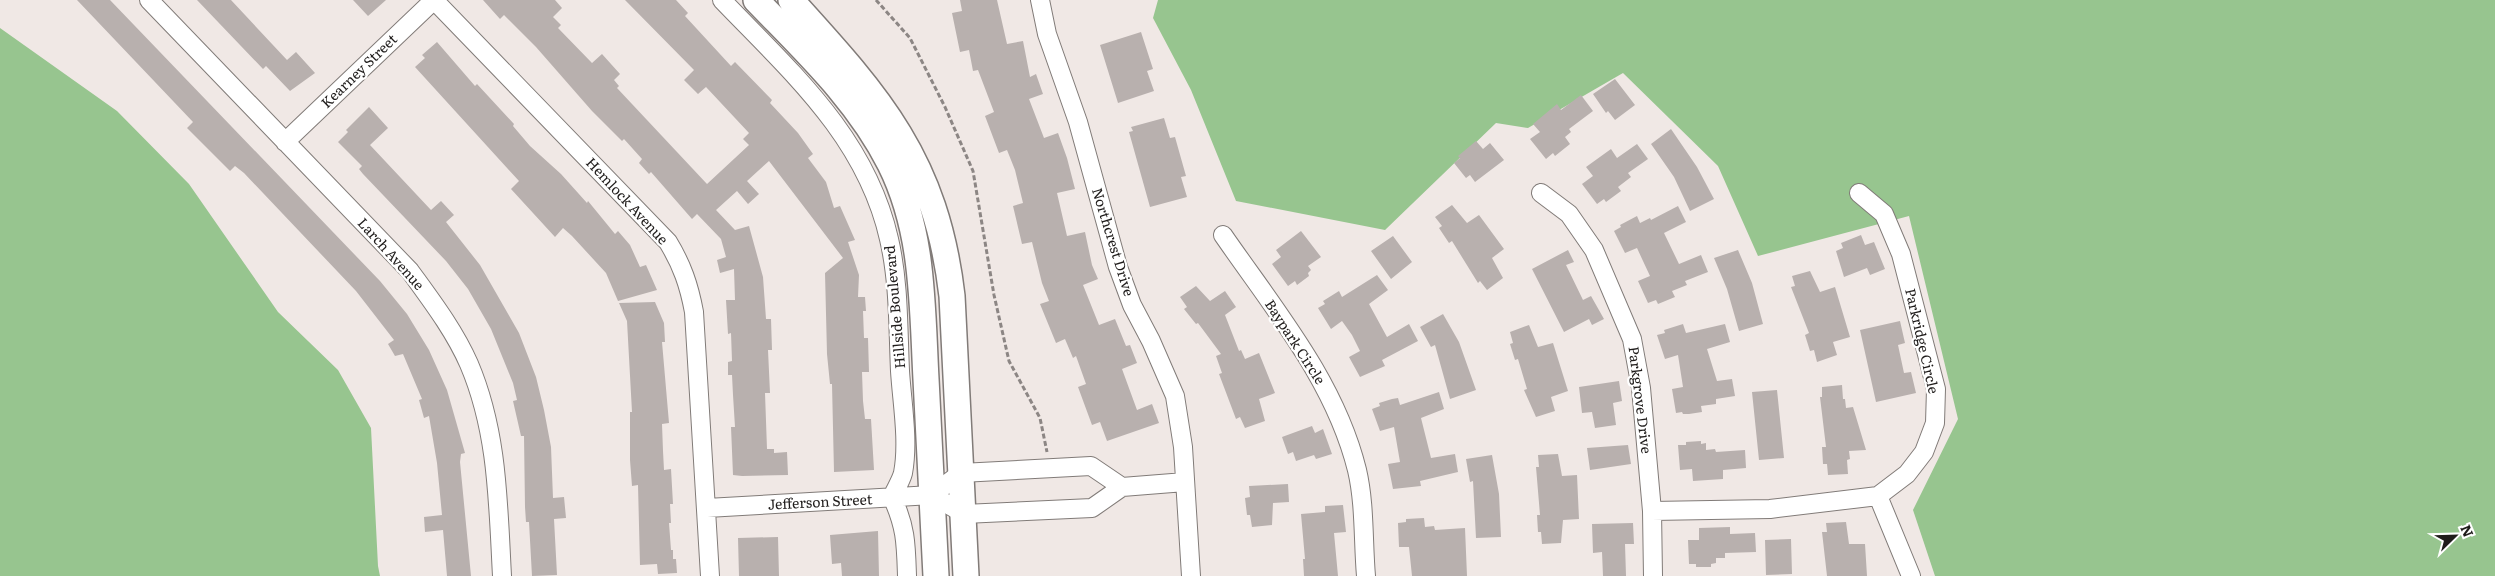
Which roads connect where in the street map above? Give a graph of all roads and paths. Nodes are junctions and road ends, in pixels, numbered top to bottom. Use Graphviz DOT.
graph roads {
  1 [pos="149,0"];
  2 [pos="434,0"];
  3 [pos="722,0"];
  4 [pos="756,0"];
  5 [pos="791,0"];
  6 [pos="876,0"];
  7 [pos="1040,0"];
  8 [pos="285,142"];
  9 [pos="1541,193"];
  10 [pos="1859,193"];
  11 [pos="1223,234"];
  12 [pos="1050,468"];
  13 [pos="961,473"];
  14 [pos="1185,482"];
  15 [pos="1122,487"];
  16 [pos="932,495"];
  17 [pos="1878,496"];
  18 [pos="892,498"];
  19 [pos="707,508"];
  20 [pos="1652,512"];
  21 [pos="964,514"];
  22 [pos="502,576"];
  23 [pos="710,576"];
  24 [pos="907,576"];
  25 [pos="936,576"];
  26 [pos="966,576"];
  27 [pos="1191,576"];
  28 [pos="1366,576"];
  29 [pos="1653,576"];
  30 [pos="1912,576"];
  1 -- 8 [label="street, Larch Avenue"];
  2 -- 8 [label="street, Kearney Street"];
  2 -- 19 [label="street, Hemlock Avenue"];
  3 -- 18 [label="street, Hillside Boulevard"];
  4 -- 16 [label="main road, Hillside Boulevard"];
  5 -- 13 [label="main road"];
  6 -- 12 [label="path"];
  7 -- 14 [label="street, Northcrest Drive"];
  8 -- 22 [label="street, Larch Avenue"];
  9 -- 20 [label="street, Parkgrove Drive"];
  10 -- 17 [label="street, Parkridge Circle"];
  11 -- 28 [label="street, Baypark Circle"];
  12 -- 13 [label="street"];
  12 -- 15 [label="street"];
  13 -- 16 [label="street"];
  13 -- 21 [label="main road"];
  14 -- 15 [label="street"];
  14 -- 27 [label="street, Northcrest Drive"];
  15 -- 21 [label="street"];
  16 -- 18 [label="street, Jefferson Street"];
  16 -- 21 [label="street"];
  16 -- 25 [label="main road, Hillside Boulevard"];
  17 -- 20 [label="street"];
  17 -- 30 [label="street"];
  18 -- 19 [label="street, Jefferson Street"];
  18 -- 24 [label="street"];
  19 -- 23 [label="street, Hemlock Avenue"];
  20 -- 29 [label="street, Parkgrove Drive"];
  21 -- 26 [label="main road"];
}
